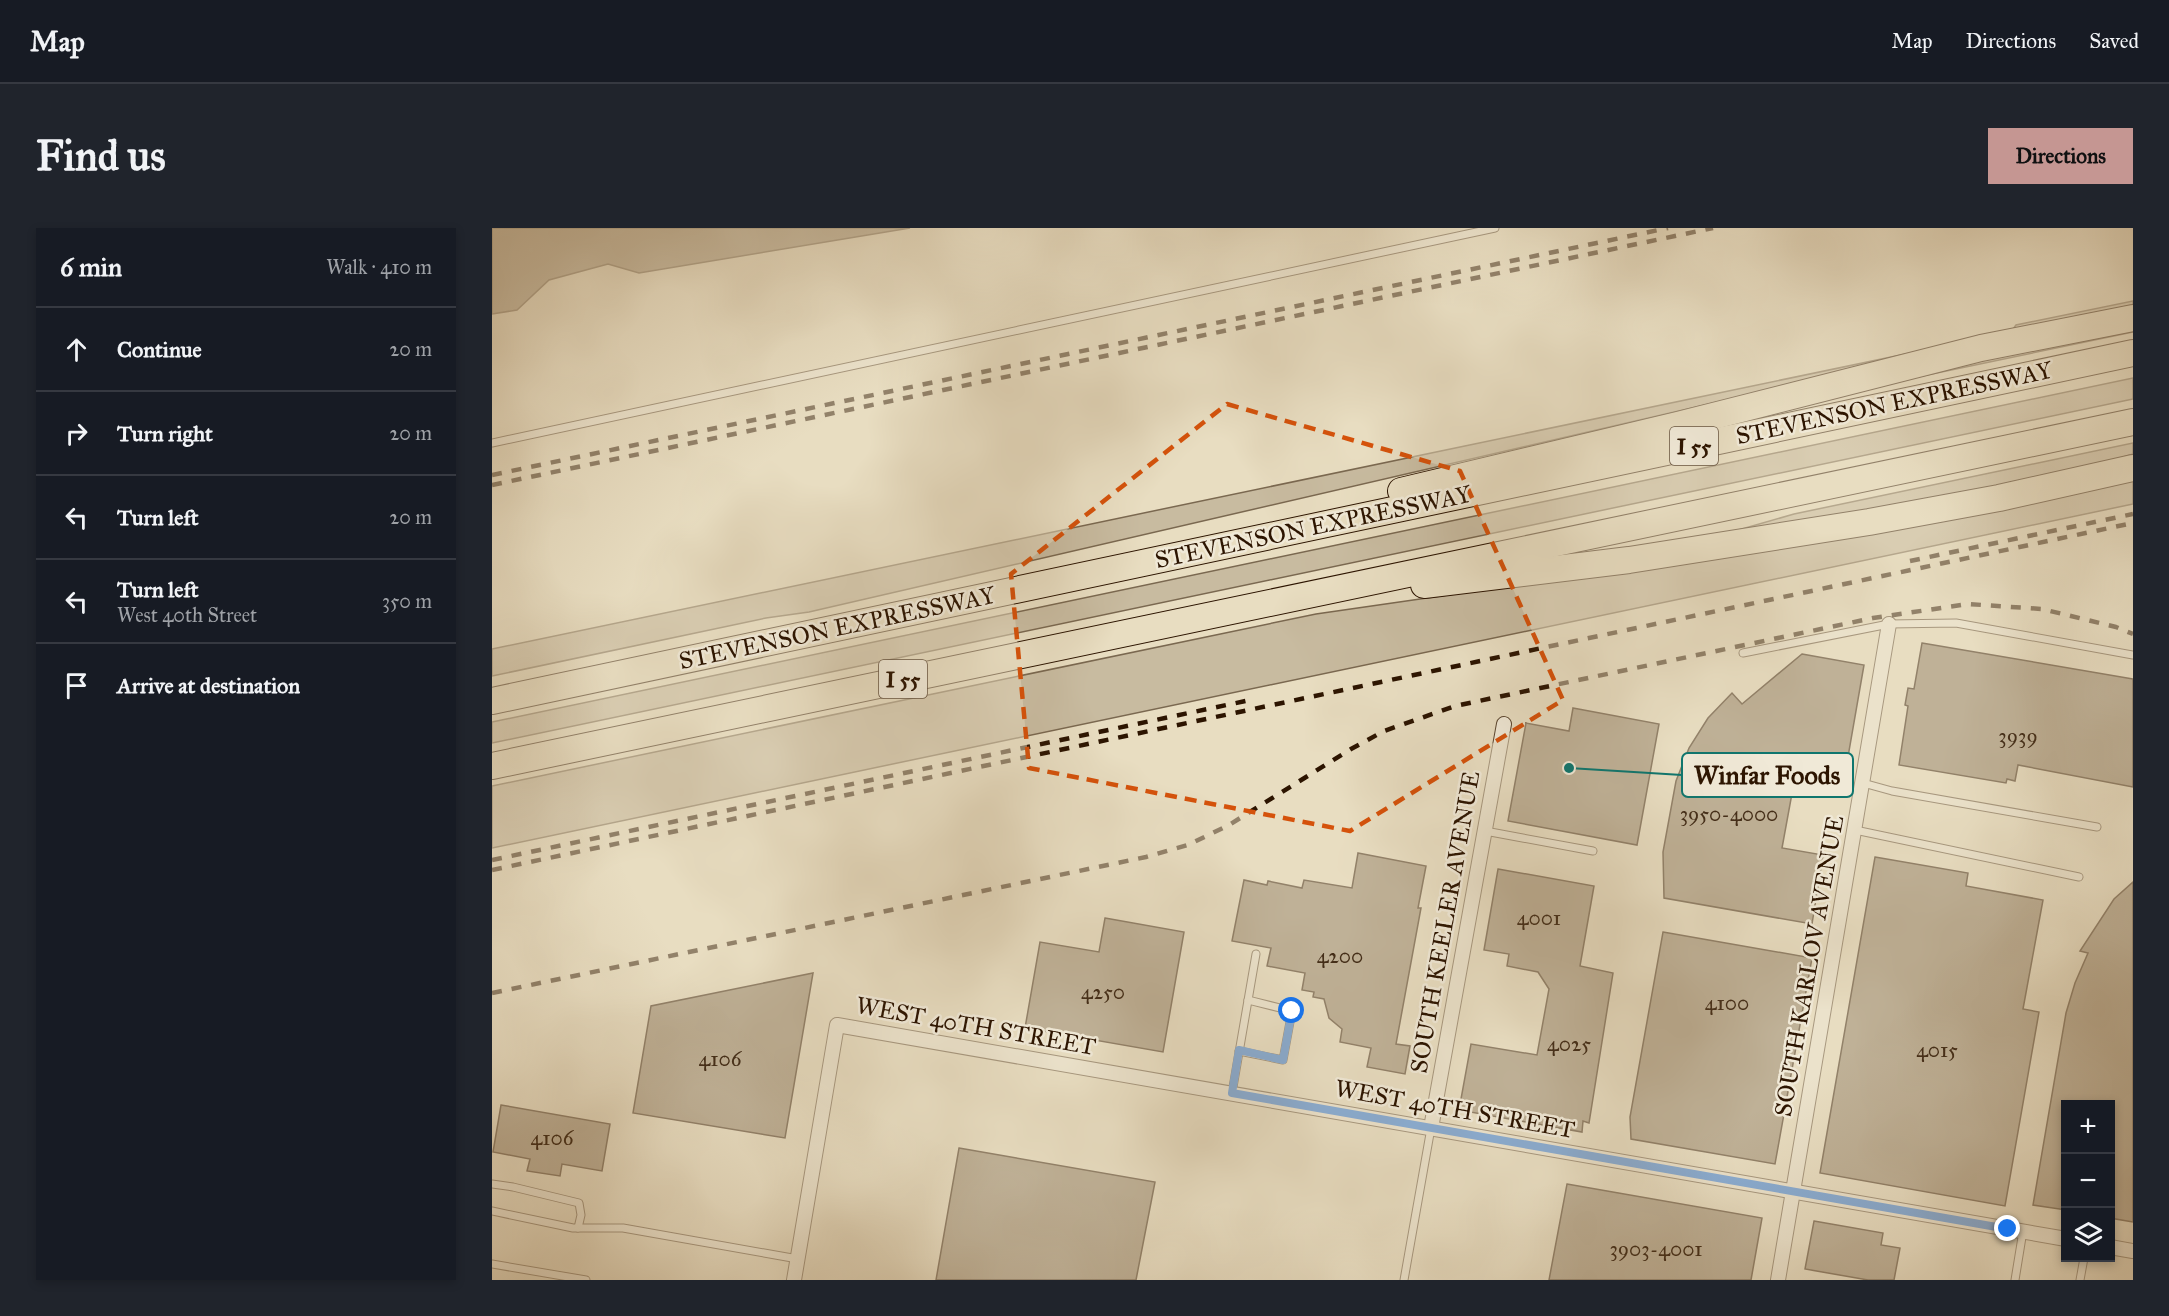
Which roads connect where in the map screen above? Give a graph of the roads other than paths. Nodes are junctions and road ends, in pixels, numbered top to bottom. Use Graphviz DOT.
graph roads {
  1 [pos="1495,228"];
  2 [pos="2133,318"];
  3 [pos="2133,353"];
  4 [pos="2133,422"];
  5 [pos="492,443"];
  6 [pos="2133,469"];
  7 [pos="1256,539"];
  8 [pos="1313,593"];
  9 [pos="1889,624"];
  10 [pos="1743,653"];
  11 [pos="2133,655"];
  12 [pos="492,701"];
  13 [pos="1504,724"];
  14 [pos="492,766"];
  15 [pos="1863,783"];
  16 [pos="2097,827"];
  17 [pos="1855,830"];
  18 [pos="1485,831"];
  19 [pos="1593,851"];
  20 [pos="2079,877"];
  21 [pos="1256,954"];
  22 [pos="1248,1000"];
  23 [pos="1239,1050"];
  24 [pos="1232,1093"];
  25 [pos="1431,1128"];
  26 [pos="492,1184"];
  27 [pos="1793,1191"];
  28 [pos="492,1211"];
  29 [pos="578,1228"];
  30 [pos="2023,1231"];
  31 [pos="2061,1238"];
  32 [pos="2115,1248"];
  33 [pos="2133,1251"];
  34 [pos="798,1258"];
  35 [pos="2083,1262"];
  36 [pos="492,1264"];
  37 [pos="586,1280"];
  38 [pos="794,1280"];
  39 [pos="1404,1280"];
  40 [pos="1778,1280"];
  41 [pos="2014,1280"];
  42 [pos="2080,1280"];
  1 -- 5 [label="lane"];
  2 -- 7 [label="highway"];
  3 -- 7 [label="highway, STEVENSON EXPRESSWAY / I 55"];
  4 -- 8 [label="highway, I 55"];
  6 -- 8 [label="highway"];
  7 -- 12 [label="highway, STEVENSON EXPRESSWAY / I 55"];
  8 -- 14 [label="highway, I 55"];
  9 -- 10 [label="lane"];
  9 -- 11 [label="lane"];
  9 -- 15 [label="street, SOUTH KARLOV AVENUE"];
  13 -- 18 [label="street, SOUTH KEELER AVENUE"];
  15 -- 16 [label="lane"];
  15 -- 17 [label="street, SOUTH KARLOV AVENUE"];
  17 -- 20 [label="lane"];
  17 -- 27 [label="street, SOUTH KARLOV AVENUE"];
  18 -- 19 [label="lane"];
  18 -- 25 [label="street, SOUTH KEELER AVENUE"];
  21 -- 22 [label="lane"];
  22 -- 23 [label="lane"];
  22 -- 23 [label="lane"];
  23 -- 24 [label="lane"];
  24 -- 25 [label="street, WEST 40TH STREET"];
  24 -- 34 [label="street, WEST 40TH STREET"];
  25 -- 27 [label="street, WEST 40TH STREET"];
  25 -- 39 [label="lane"];
  26 -- 29 [label="lane"];
  27 -- 30 [label="street, WEST 40TH STREET"];
  27 -- 40 [label="street, SOUTH KARLOV AVENUE"];
  28 -- 29 [label="lane"];
  29 -- 34 [label="lane"];
  30 -- 31 [label="street, WEST 40TH STREET"];
  30 -- 41 [label="lane"];
  32 -- 33 [label="street"];
  34 -- 38 [label="street"];
  35 -- 42 [label="lane"];
  36 -- 37 [label="lane"];
}
